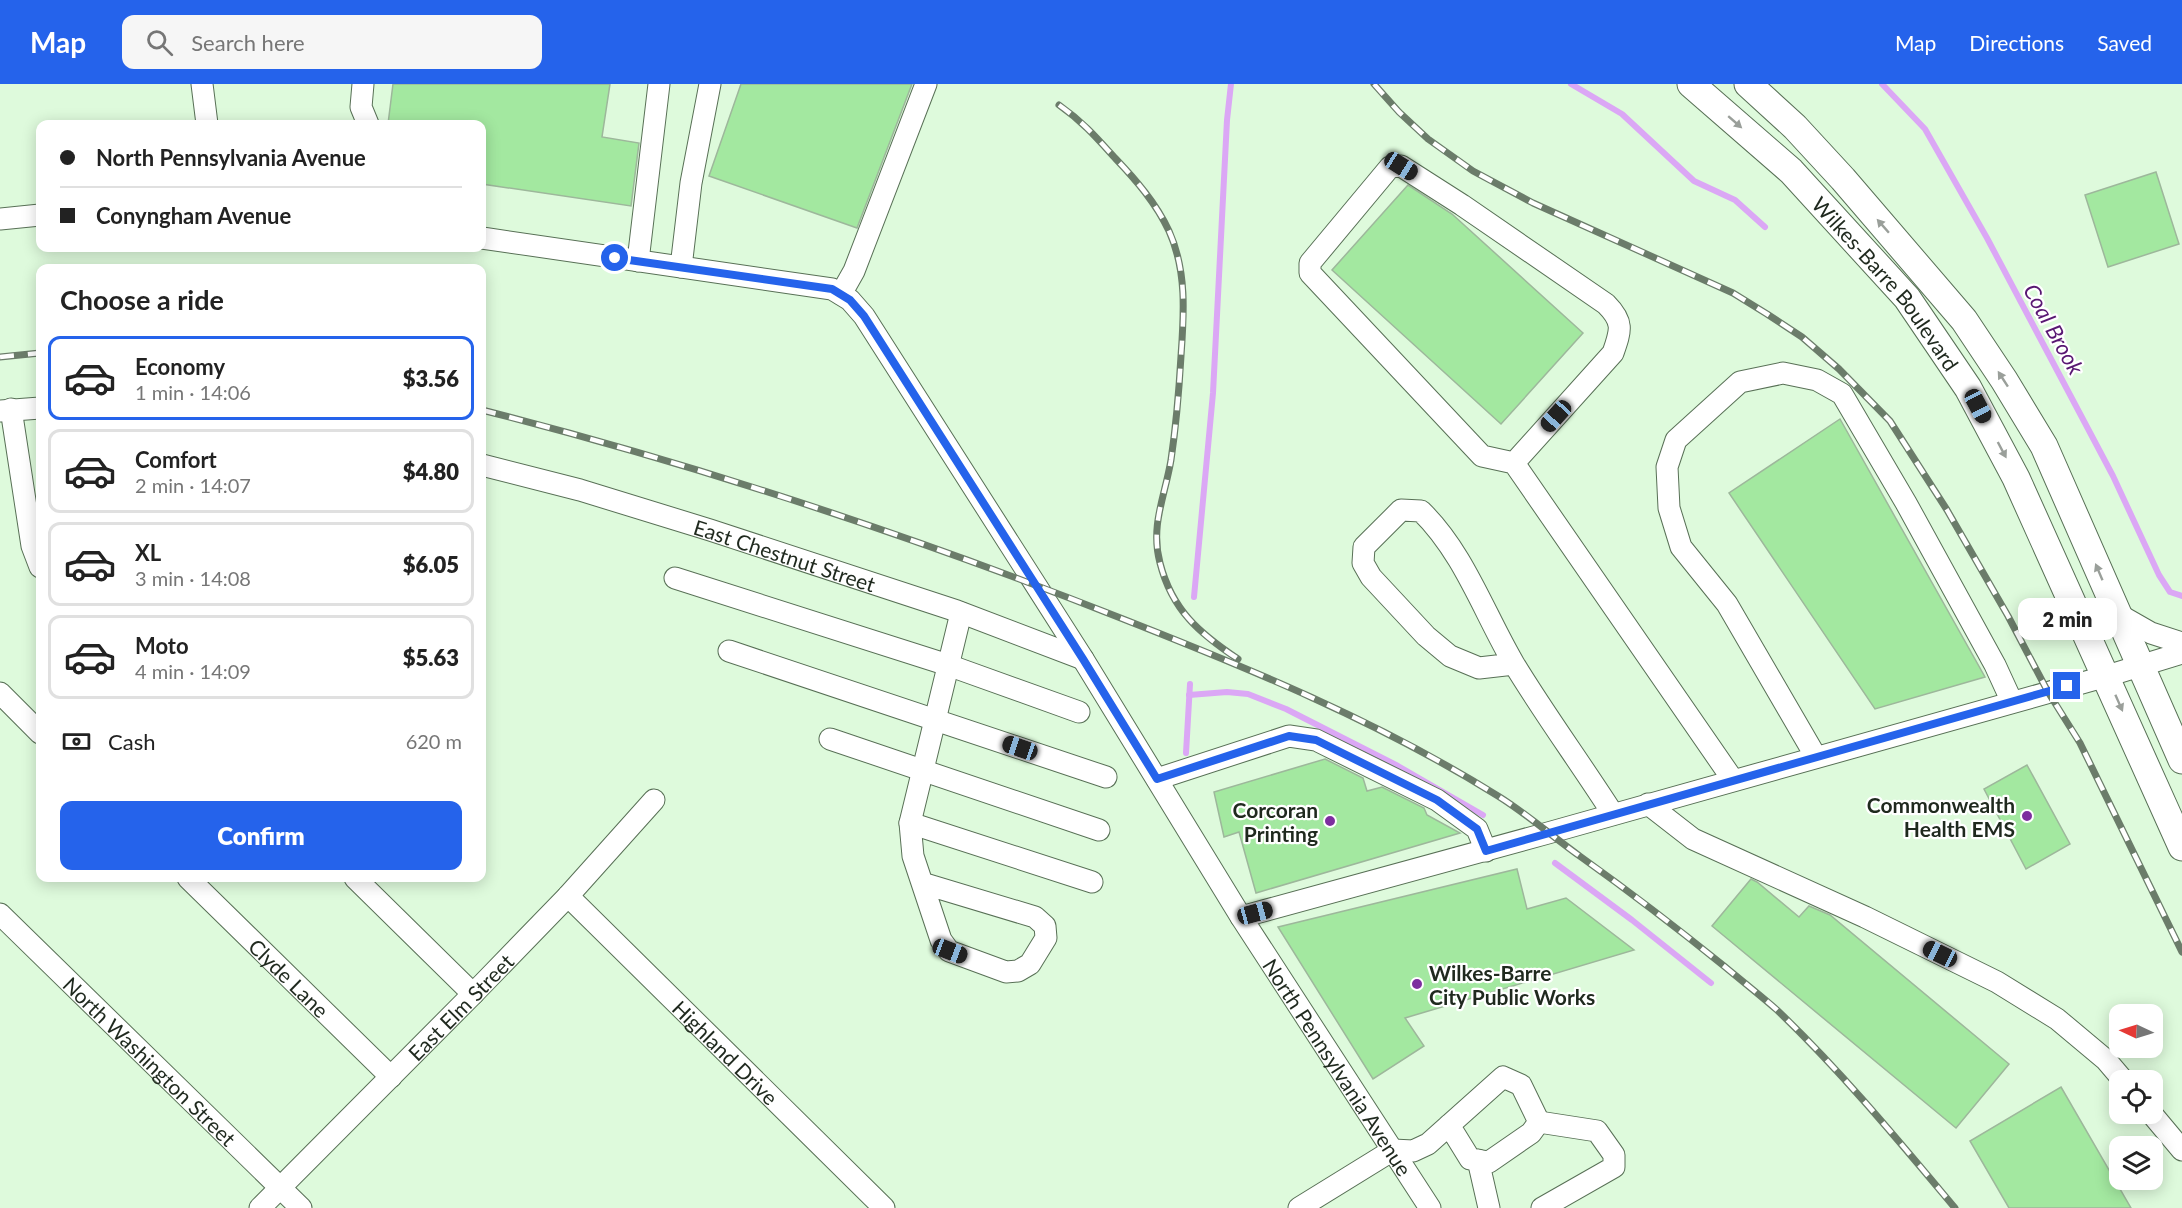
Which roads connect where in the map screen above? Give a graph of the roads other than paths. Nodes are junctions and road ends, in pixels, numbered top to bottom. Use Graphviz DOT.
graph roads {
  1 [pos="202,84"];
  2 [pos="363,84"];
  3 [pos="659,84"];
  4 [pos="710,84"];
  5 [pos="926,84"];
  6 [pos="1690,84"];
  7 [pos="1748,84"];
  8 [pos="206,120"];
  9 [pos="366,120"];
  10 [pos="36,215"];
  11 [pos="0,219"];
  12 [pos="486,239"];
  13 [pos="638,261"];
  14 [pos="681,267"];
  15 [pos="841,294"];
  16 [pos="36,408"];
  17 [pos="5,410"];
  18 [pos="1514,463"];
  19 [pos="486,466"];
  20 [pos="36,556"];
  21 [pos="675,578"];
  22 [pos="961,613"];
  23 [pos="2116,613"];
  24 [pos="2182,643"];
  25 [pos="729,651"];
  26 [pos="2182,653"];
  27 [pos="1083,659"];
  28 [pos="1514,664"];
  29 [pos="948,665"];
  30 [pos="2142,665"];
  31 [pos="2107,676"];
  32 [pos="0,693"];
  33 [pos="2012,702"];
  34 [pos="1079,711"];
  35 [pos="935,719"];
  36 [pos="36,729"];
  37 [pos="830,739"];
  38 [pos="1816,757"];
  39 [pos="2182,760"];
  40 [pos="923,771"];
  41 [pos="1106,777"];
  42 [pos="1157,779"];
  43 [pos="1733,780"];
  44 [pos="654,800"];
  45 [pos="1648,804"];
  46 [pos="1614,814"];
  47 [pos="910,824"];
  48 [pos="1099,830"];
  49 [pos="2182,847"];
  50 [pos="1486,851"];
  51 [pos="192,882"];
  52 [pos="359,882"];
  53 [pos="922,882"];
  54 [pos="1092,882"];
  55 [pos="568,896"];
  56 [pos="0,914"];
  57 [pos="1241,917"];
  58 [pos="473,994"];
  59 [pos="2114,1070"];
  60 [pos="391,1077"];
  61 [pos="1539,1122"];
  62 [pos="2160,1124"];
  63 [pos="1449,1125"];
  64 [pos="1393,1150"];
  65 [pos="2182,1150"];
  66 [pos="1478,1160"];
  67 [pos="280,1187"];
  68 [pos="260,1208"];
  69 [pos="301,1208"];
  70 [pos="884,1208"];
  71 [pos="1299,1208"];
  72 [pos="1430,1208"];
  73 [pos="1490,1208"];
  74 [pos="1542,1208"];
  1 -- 8 [label="street"];
  2 -- 9 [label="street"];
  3 -- 13 [label="street"];
  4 -- 14 [label="street"];
  5 -- 15 [label="street"];
  6 -- 31 [label="main road, Wilkes-Barre Boulevard, one-way"];
  23 -- 7 [label="main road, Wilkes-Barre Boulevard, one-way"];
  10 -- 11 [label="street"];
  12 -- 13 [label="street, North Pennsylvania Avenue"];
  13 -- 14 [label="street, North Pennsylvania Avenue"];
  14 -- 15 [label="street, North Pennsylvania Avenue"];
  15 -- 27 [label="street, North Pennsylvania Avenue"];
  16 -- 17 [label="street"];
  17 -- 20 [label="street"];
  18 -- 18 [label="street"];
  18 -- 43 [label="street"];
  19 -- 22 [label="street, East Chestnut Street"];
  21 -- 29 [label="street"];
  22 -- 27 [label="street, East Chestnut Street"];
  22 -- 29 [label="street"];
  23 -- 24 [label="street"];
  23 -- 30 [label="main road, Wilkes-Barre Boulevard"];
  25 -- 35 [label="street"];
  26 -- 30 [label="street"];
  27 -- 42 [label="street, North Pennsylvania Avenue"];
  28 -- 28 [label="street"];
  28 -- 46 [label="street"];
  29 -- 34 [label="street"];
  29 -- 35 [label="street"];
  30 -- 31 [label="street"];
  30 -- 39 [label="main road, Wilkes-Barre Boulevard"];
  31 -- 33 [label="street"];
  31 -- 49 [label="main road, Wilkes-Barre Boulevard, one-way"];
  32 -- 36 [label="street"];
  33 -- 38 [label="street"];
  33 -- 38 [label="street"];
  35 -- 40 [label="street"];
  35 -- 41 [label="street"];
  37 -- 40 [label="street"];
  38 -- 43 [label="street"];
  40 -- 47 [label="street"];
  40 -- 48 [label="street"];
  42 -- 50 [label="street"];
  42 -- 57 [label="street, North Pennsylvania Avenue"];
  43 -- 45 [label="street"];
  44 -- 55 [label="street, East Elm Street"];
  45 -- 46 [label="street"];
  45 -- 59 [label="street"];
  46 -- 50 [label="street"];
  47 -- 53 [label="street"];
  47 -- 54 [label="street"];
  50 -- 57 [label="street"];
  51 -- 60 [label="street, Clyde Lane"];
  52 -- 58 [label="street"];
  53 -- 53 [label="street"];
  55 -- 58 [label="street, East Elm Street"];
  55 -- 70 [label="street, Highland Drive"];
  56 -- 67 [label="street, North Washington Street"];
  57 -- 64 [label="street, North Pennsylvania Avenue"];
  58 -- 60 [label="street, East Elm Street"];
  60 -- 67 [label="street, East Elm Street"];
  61 -- 63 [label="street"];
  61 -- 66 [label="street"];
  61 -- 74 [label="street"];
  62 -- 65 [label="street"];
  63 -- 64 [label="street"];
  63 -- 66 [label="street"];
  64 -- 71 [label="street"];
  64 -- 72 [label="street, North Pennsylvania Avenue"];
  66 -- 73 [label="street"];
  67 -- 68 [label="street, East Elm Street"];
  67 -- 69 [label="street, North Washington Street"];
}
